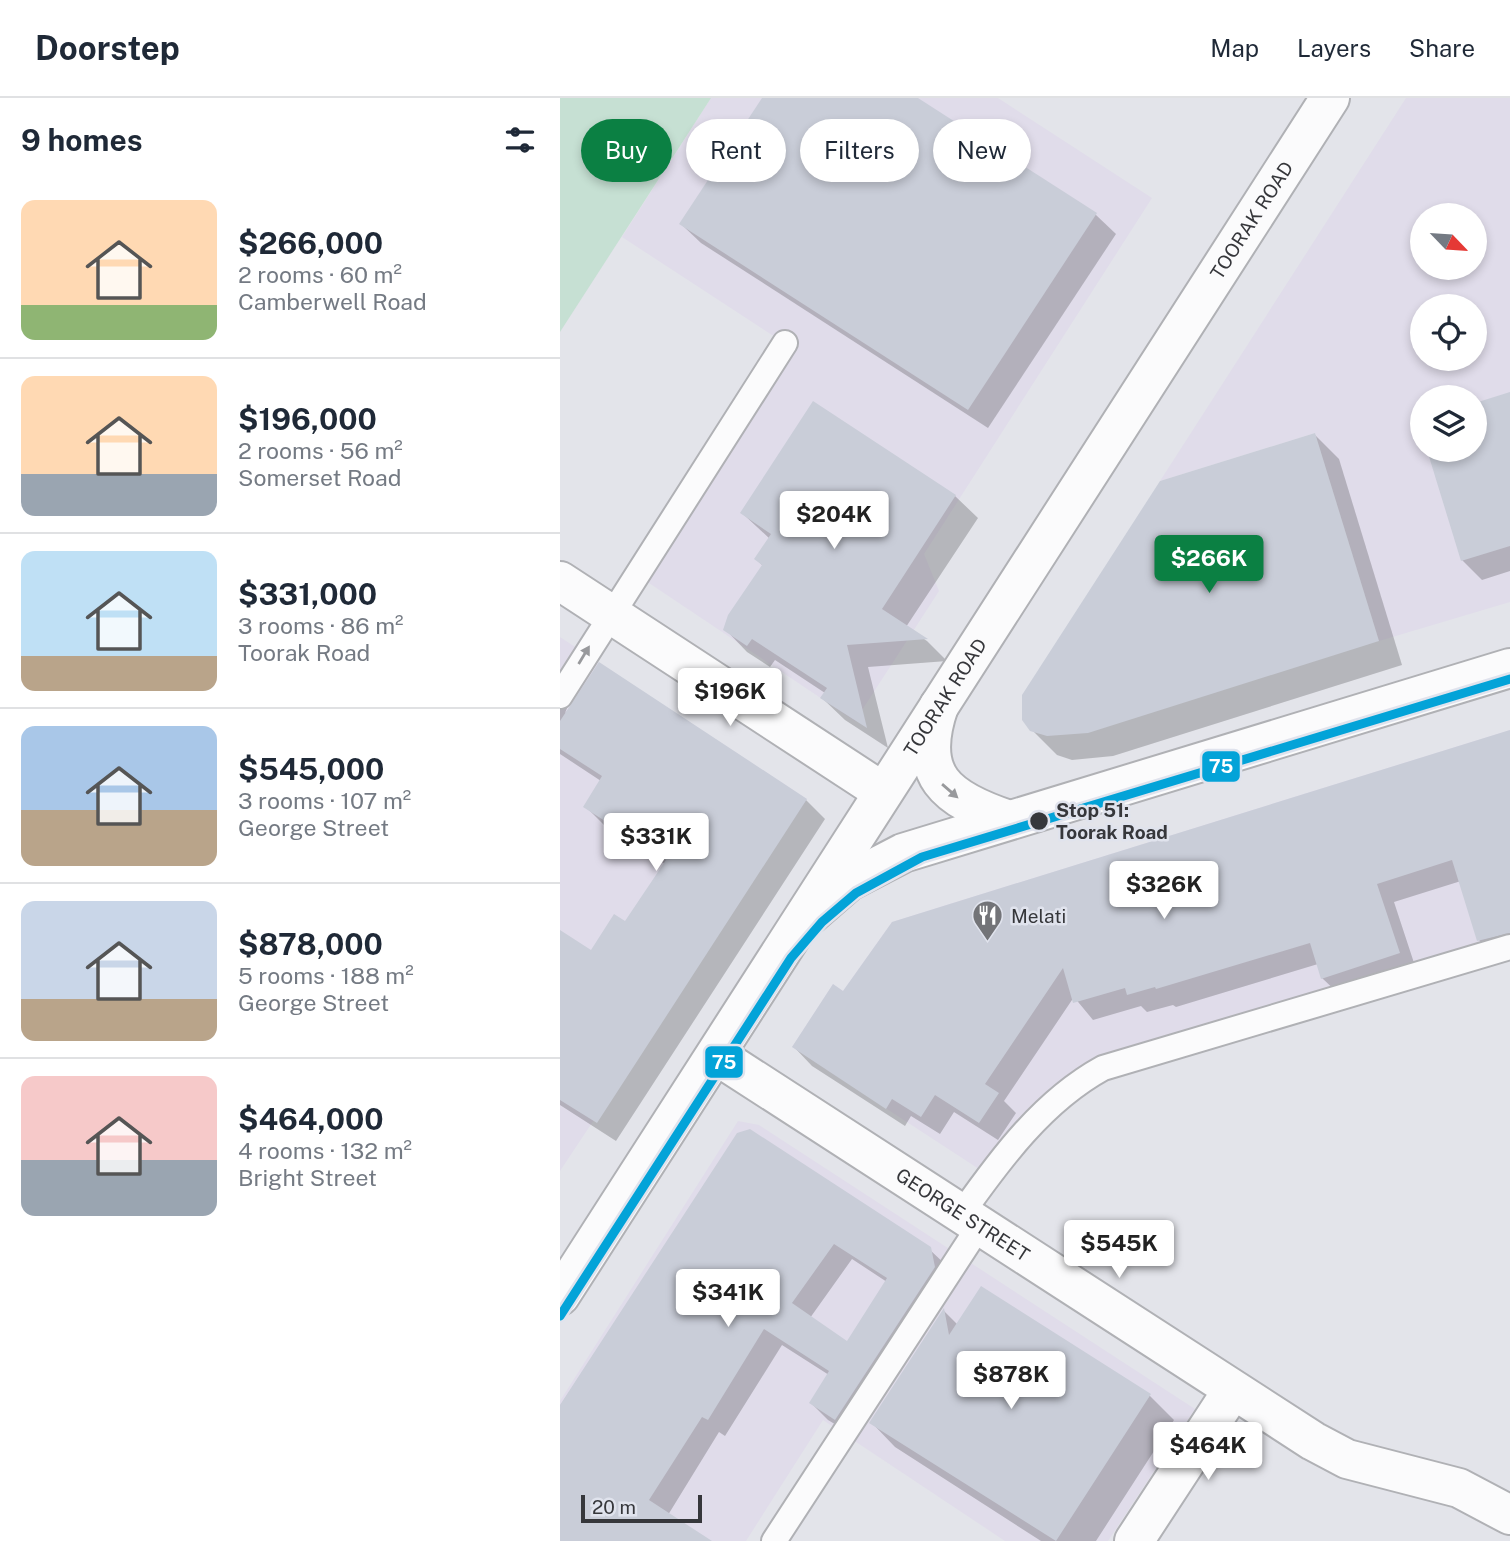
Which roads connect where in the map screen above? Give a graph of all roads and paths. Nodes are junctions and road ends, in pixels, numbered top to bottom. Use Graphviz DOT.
graph roads {
  1 [pos="1330,98"];
  2 [pos="785,344"];
  3 [pos="562,588"];
  4 [pos="610,614"];
  5 [pos="1510,668"];
  6 [pos="560,696"];
  7 [pos="939,706"];
  8 [pos="883,792"];
  9 [pos="1009,820"];
  10 [pos="792,935"];
  11 [pos="1510,947"];
  12 [pos="716,1055"];
  13 [pos="971,1219"];
  14 [pos="560,1296"];
  15 [pos="1232,1391"];
  16 [pos="1510,1515"];
  17 [pos="774,1541"];
  18 [pos="1134,1541"];
  1 -- 7 [label="main road, TOORAK ROAD"];
  2 -- 4 [label="lane"];
  3 -- 4 [label="main road"];
  6 -- 4 [label="lane, one-way"];
  4 -- 8 [label="main road"];
  5 -- 9 [label="main road"];
  7 -- 8 [label="main road, TOORAK ROAD"];
  7 -- 9 [label="main road, one-way"];
  8 -- 10 [label="main road, TOORAK ROAD"];
  9 -- 10 [label="main road"];
  10 -- 12 [label="main road, TOORAK ROAD"];
  11 -- 13 [label="lane"];
  12 -- 13 [label="main road, GEORGE STREET"];
  12 -- 14 [label="main road, TOORAK ROAD"];
  13 -- 15 [label="main road, GEORGE STREET"];
  13 -- 17 [label="lane"];
  15 -- 16 [label="main road, GEORGE STREET"];
  15 -- 18 [label="main road"];
}
